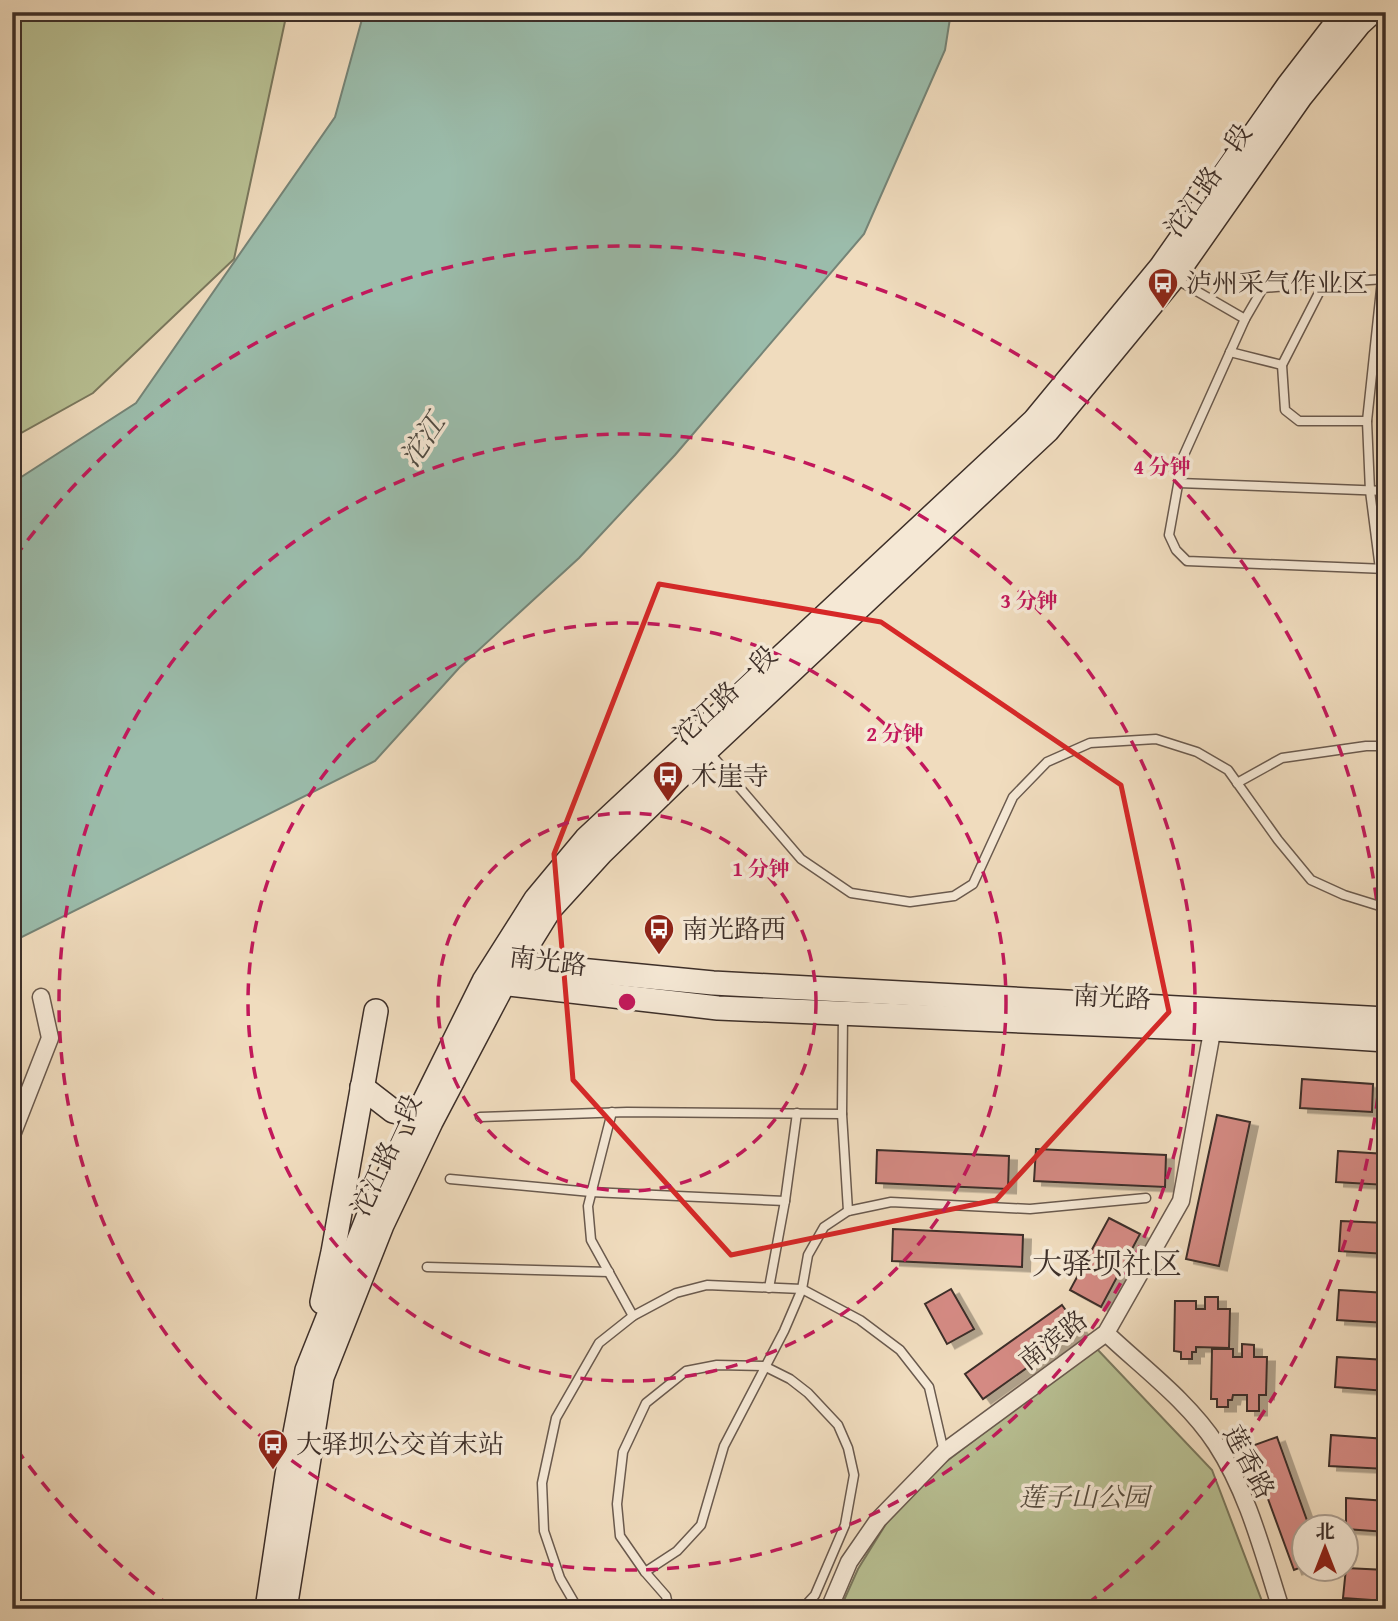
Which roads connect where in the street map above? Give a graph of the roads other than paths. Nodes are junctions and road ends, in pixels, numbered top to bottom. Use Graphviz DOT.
graph roads {
  1 [pos="1346,12"];
  2 [pos="1372,12"];
  3 [pos="1168,272"];
  4 [pos="1384,279"];
  5 [pos="1324,283"];
  6 [pos="1245,319"];
  7 [pos="1230,352"];
  8 [pos="1282,365"];
  9 [pos="1367,421"];
  10 [pos="1179,483"];
  11 [pos="1370,491"];
  12 [pos="1386,491"];
  13 [pos="1383,569"];
  14 [pos="703,742"];
  15 [pos="1386,746"];
  16 [pos="1237,783"];
  17 [pos="1386,908"];
  18 [pos="517,964"];
  19 [pos="494,983"];
  20 [pos="41,997"];
  21 [pos="376,1011"];
  22 [pos="843,1012"];
  23 [pos="1215,1019"];
  24 [pos="1386,1019"];
  25 [pos="1386,1040"];
  26 [pos="362,1087"];
  27 [pos="612,1112"];
  28 [pos="797,1113"];
  29 [pos="842,1114"];
  30 [pos="417,1116"];
  31 [pos="481,1117"];
  32 [pos="12,1135"];
  33 [pos="450,1179"];
  34 [pos="591,1192"];
  35 [pos="1146,1198"];
  36 [pos="785,1201"];
  37 [pos="848,1211"];
  38 [pos="427,1267"];
  39 [pos="609,1272"];
  40 [pos="769,1288"];
  41 [pos="802,1289"];
  42 [pos="633,1316"];
  43 [pos="1106,1333"];
  44 [pos="764,1367"];
  45 [pos="314,1373"];
  46 [pos="944,1452"];
  47 [pos="645,1572"];
  48 [pos="267,1609"];
  49 [pos="285,1609"];
  50 [pos="578,1609"];
  51 [pos="670,1609"];
  52 [pos="802,1609"];
  53 [pos="830,1609"];
  54 [pos="1281,1609"];
  1 -- 3 [label="street, 沱江路一段"];
  2 -- 3 [label="street, 沱江路一段"];
  3 -- 6 [label="lane"];
  3 -- 14 [label="street, 沱江路一段"];
  4 -- 5 [label="lane"];
  4 -- 9 [label="lane"];
  5 -- 6 [label="lane"];
  5 -- 8 [label="lane"];
  6 -- 7 [label="lane"];
  7 -- 8 [label="lane"];
  7 -- 10 [label="lane"];
  8 -- 9 [label="lane"];
  9 -- 11 [label="lane"];
  10 -- 11 [label="lane"];
  10 -- 13 [label="lane"];
  11 -- 12 [label="lane"];
  11 -- 13 [label="lane"];
  14 -- 16 [label="lane"];
  14 -- 18 [label="street, 沱江路一段"];
  14 -- 19 [label="street, 沱江路一段"];
  15 -- 16 [label="lane"];
  16 -- 17 [label="lane"];
  18 -- 19 [label="street, 南光路"];
  18 -- 23 [label="street, 南光路"];
  19 -- 22 [label="street, 南光路"];
  19 -- 30 [label="street, 沱江路一段"];
  19 -- 45 [label="street, 沱江路一段"];
  20 -- 32 [label="street"];
  21 -- 26 [label="street"];
  22 -- 23 [label="street, 南光路"];
  22 -- 29 [label="lane"];
  23 -- 24 [label="street, 南光路"];
  23 -- 25 [label="street, 南光路"];
  23 -- 43 [label="street, 南滨路"];
  26 -- 30 [label="street"];
  26 -- 45 [label="street"];
  27 -- 28 [label="lane"];
  27 -- 31 [label="lane"];
  27 -- 34 [label="lane"];
  28 -- 29 [label="lane"];
  28 -- 36 [label="lane"];
  29 -- 37 [label="lane"];
  30 -- 45 [label="street, 沱江路一段"];
  33 -- 34 [label="lane"];
  34 -- 36 [label="lane"];
  34 -- 39 [label="lane"];
  35 -- 37 [label="lane"];
  36 -- 40 [label="lane"];
  37 -- 41 [label="lane"];
  38 -- 39 [label="lane"];
  39 -- 42 [label="lane"];
  40 -- 41 [label="lane"];
  40 -- 42 [label="lane"];
  41 -- 44 [label="lane"];
  41 -- 46 [label="lane"];
  42 -- 50 [label="lane"];
  43 -- 46 [label="street, 南滨路"];
  43 -- 54 [label="street, 莲香路"];
  44 -- 47 [label="lane"];
  44 -- 47 [label="lane"];
  44 -- 52 [label="lane"];
  45 -- 48 [label="street, 沱江路一段"];
  45 -- 49 [label="street, 沱江路一段"];
  46 -- 53 [label="street, 南滨路"];
  47 -- 51 [label="lane"];
}
